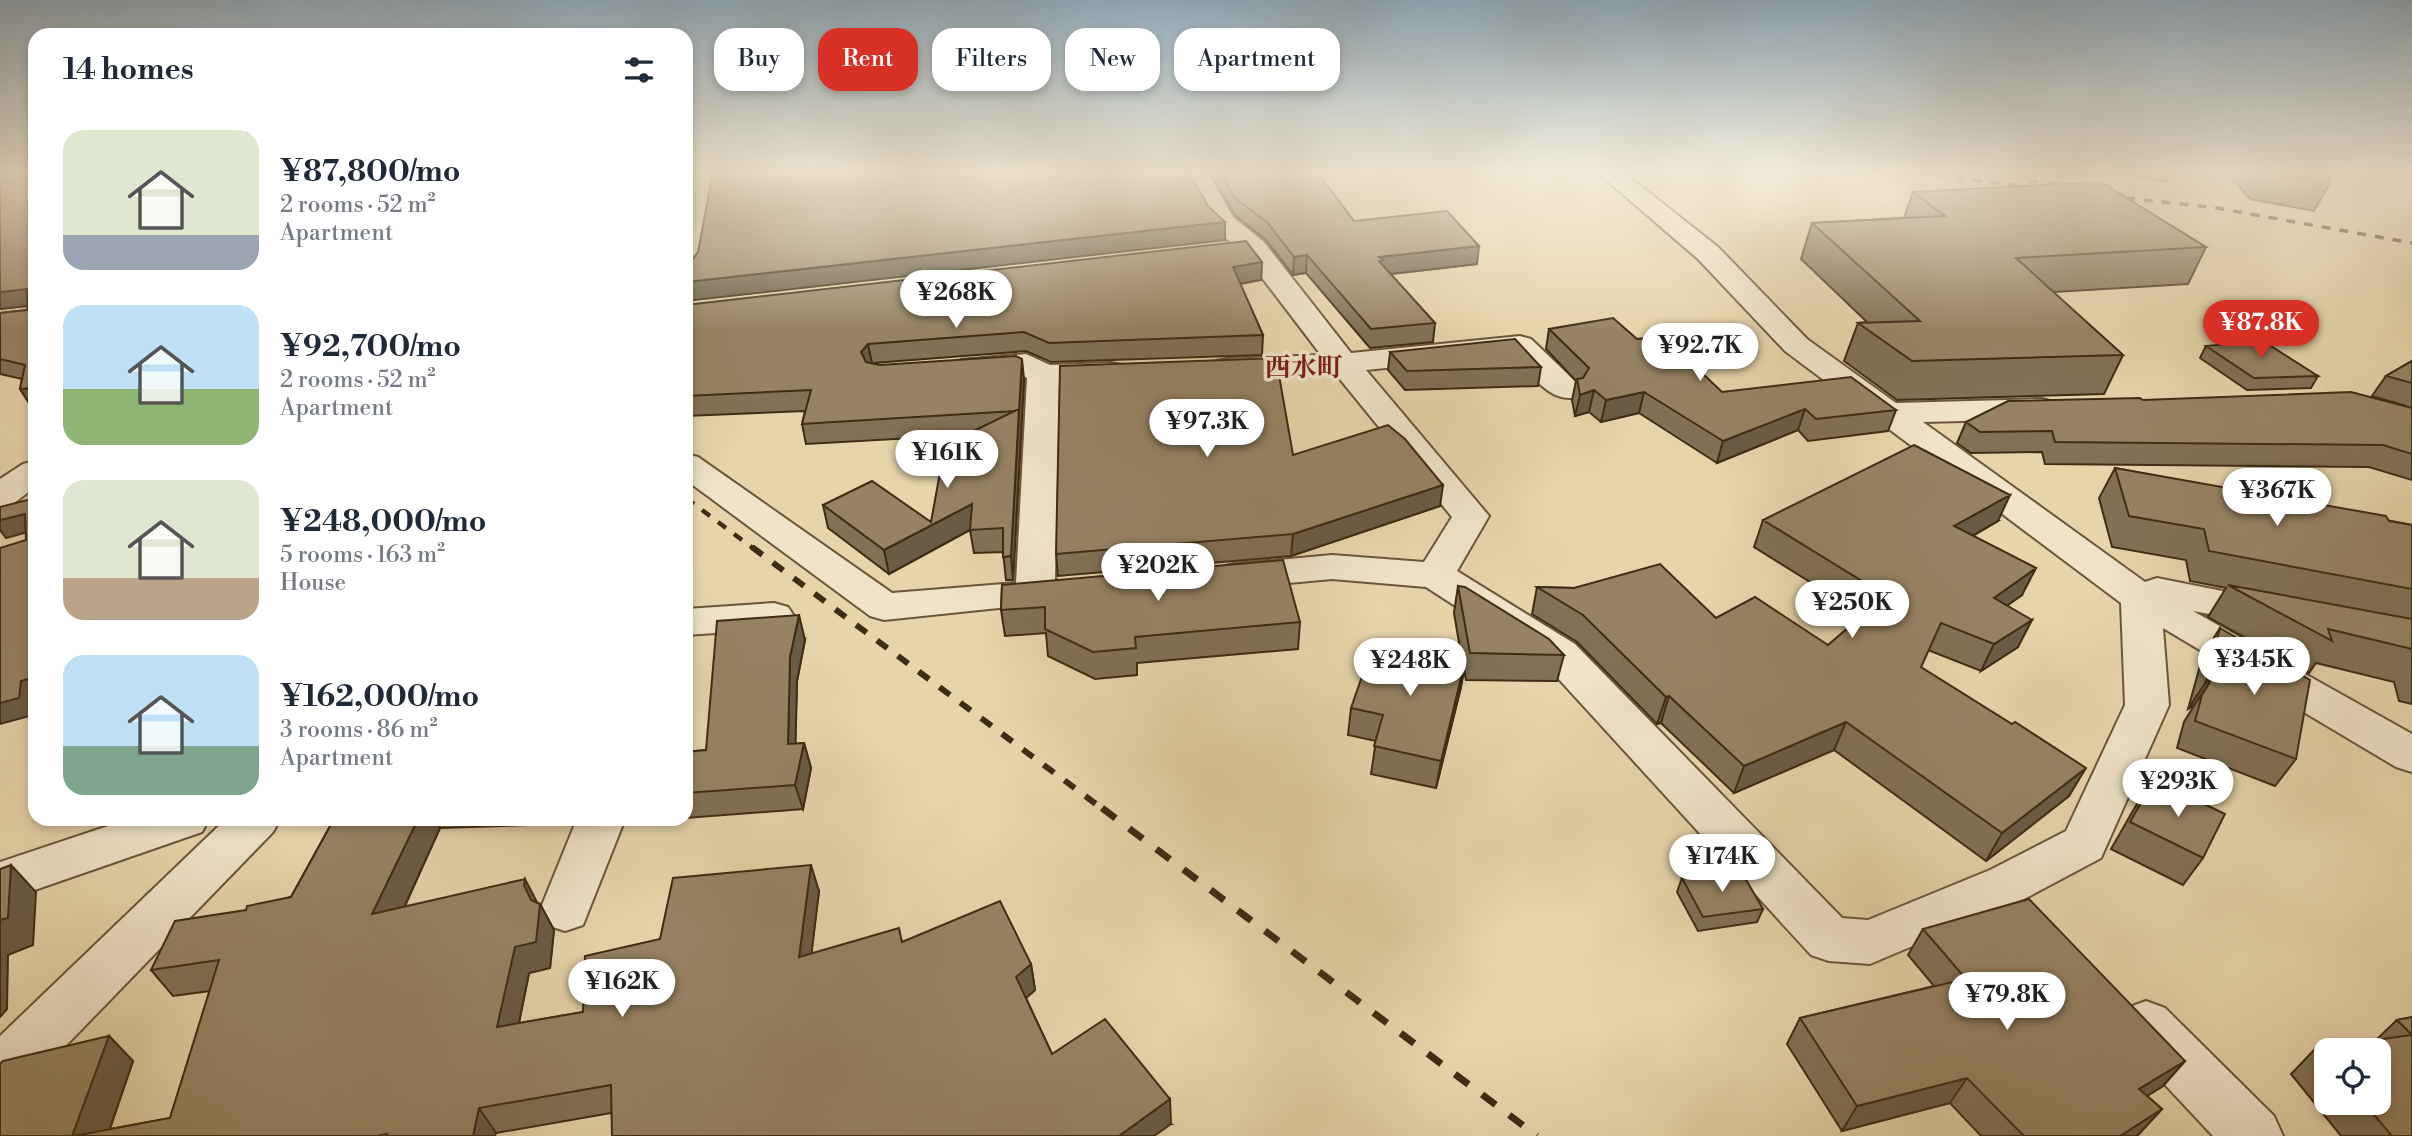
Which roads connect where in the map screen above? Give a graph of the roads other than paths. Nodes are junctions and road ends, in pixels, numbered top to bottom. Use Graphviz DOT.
graph roads {
  1 [pos="1227,225"];
  2 [pos="1673,225"];
  3 [pos="1254,248"];
  4 [pos="1213,253"];
  5 [pos="1343,363"];
  6 [pos="948,368"];
  7 [pos="1193,369"];
  8 [pos="1139,371"];
  9 [pos="1043,375"];
  10 [pos="1566,390"];
  11 [pos="2066,408"];
  12 [pos="1888,413"];
  13 [pos="693,469"];
  14 [pos="28,476"];
  15 [pos="0,496"];
  16 [pos="1435,575"];
  17 [pos="1197,579"];
  18 [pos="1089,589"];
  19 [pos="1035,594"];
  20 [pos="2141,598"];
  21 [pos="774,617"];
  22 [pos="2305,619"];
  23 [pos="693,622"];
  24 [pos="2412,755"];
  25 [pos="164,826"];
  26 [pos="249,826"];
  27 [pos="598,826"];
  28 [pos="0,882"];
  29 [pos="2008,884"];
  30 [pos="565,910"];
  31 [pos="2045,923"];
  32 [pos="2111,990"];
  33 [pos="0,1074"];
  34 [pos="2253,1136"];
  1 -- 3 [label="street"];
  2 -- 12 [label="street"];
  3 -- 4 [label="street"];
  3 -- 5 [label="street"];
  5 -- 7 [label="street"];
  5 -- 10 [label="street"];
  5 -- 16 [label="street"];
  6 -- 9 [label="street"];
  8 -- 9 [label="street"];
  9 -- 19 [label="street"];
  11 -- 12 [label="street"];
  12 -- 20 [label="street"];
  13 -- 19 [label="street"];
  14 -- 15 [label="street"];
  16 -- 17 [label="street"];
  16 -- 29 [label="street"];
  18 -- 19 [label="street"];
  20 -- 22 [label="street"];
  20 -- 24 [label="street"];
  20 -- 29 [label="street"];
  21 -- 23 [label="street"];
  25 -- 28 [label="street"];
  26 -- 33 [label="street"];
  27 -- 30 [label="street"];
  29 -- 31 [label="street"];
  32 -- 34 [label="street"];
}
